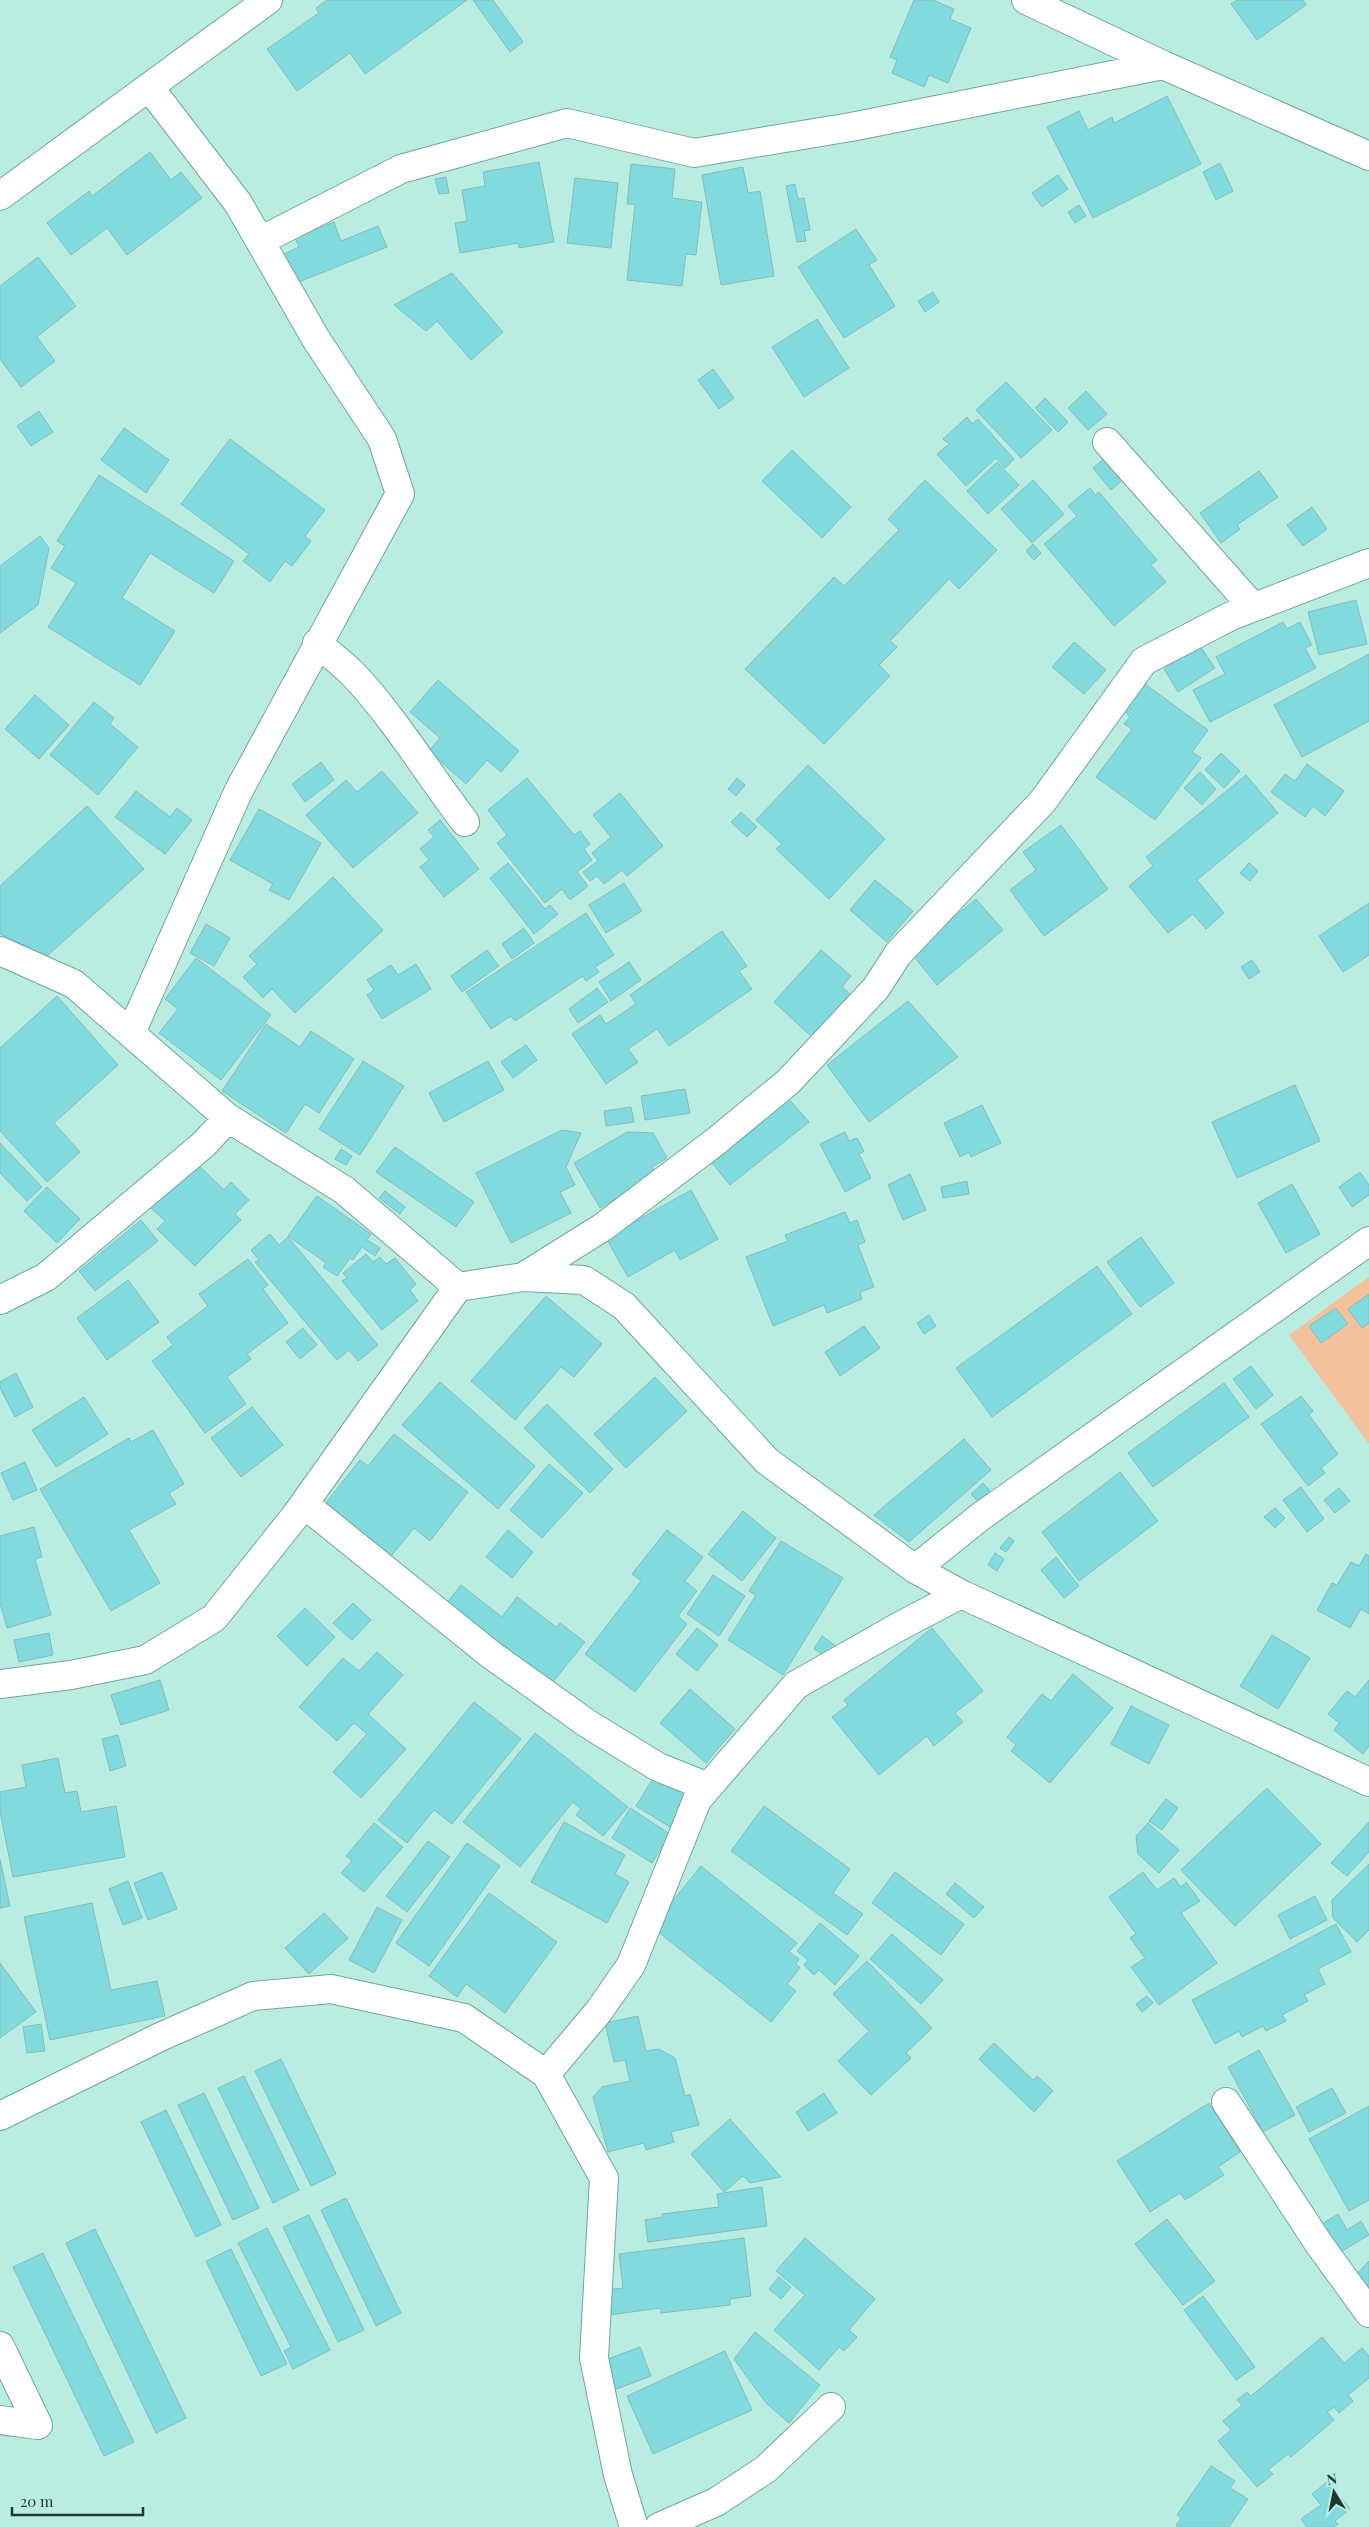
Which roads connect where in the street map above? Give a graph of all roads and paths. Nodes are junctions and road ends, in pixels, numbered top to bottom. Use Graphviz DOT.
graph roads {
  1 [pos="268,0"];
  2 [pos="1026,0"];
  3 [pos="1163,65"];
  4 [pos="149,87"];
  5 [pos="1369,156"];
  6 [pos="0,196"];
  7 [pos="260,241"];
  8 [pos="1107,442"];
  9 [pos="1369,562"];
  10 [pos="1253,607"];
  11 [pos="317,643"];
  12 [pos="465,822"];
  13 [pos="0,951"];
  14 [pos="131,1033"];
  15 [pos="228,1118"];
  16 [pos="1369,1241"];
  17 [pos="523,1277"];
  18 [pos="458,1287"];
  19 [pos="0,1300"];
  20 [pos="304,1504"];
  21 [pos="914,1569"];
  22 [pos="962,1594"];
  23 [pos="0,1684"];
  24 [pos="1369,1782"];
  25 [pos="708,1787"];
  26 [pos="546,2074"];
  27 [pos="1226,2102"];
  28 [pos="0,2116"];
  29 [pos="1369,2313"];
  30 [pos="0,2346"];
  31 [pos="831,2407"];
  32 [pos="0,2420"];
  33 [pos="634,2527"];
  34 [pos="659,2527"];
  1 -- 4 [label="street"];
  2 -- 3 [label="street"];
  3 -- 5 [label="street"];
  3 -- 7 [label="street"];
  4 -- 6 [label="street"];
  4 -- 7 [label="street"];
  7 -- 11 [label="street"];
  8 -- 10 [label="street"];
  9 -- 10 [label="street"];
  10 -- 17 [label="street"];
  11 -- 12 [label="street"];
  11 -- 14 [label="street"];
  13 -- 14 [label="street"];
  14 -- 15 [label="street"];
  15 -- 18 [label="street"];
  15 -- 19 [label="street"];
  16 -- 21 [label="street"];
  17 -- 18 [label="street"];
  17 -- 21 [label="street"];
  18 -- 20 [label="street"];
  20 -- 23 [label="street"];
  20 -- 25 [label="street"];
  21 -- 22 [label="street"];
  22 -- 24 [label="street"];
  22 -- 25 [label="street"];
  25 -- 26 [label="street"];
  26 -- 28 [label="street"];
  26 -- 33 [label="street"];
  27 -- 29 [label="street"];
  30 -- 32 [label="street"];
  31 -- 34 [label="street"];
}
